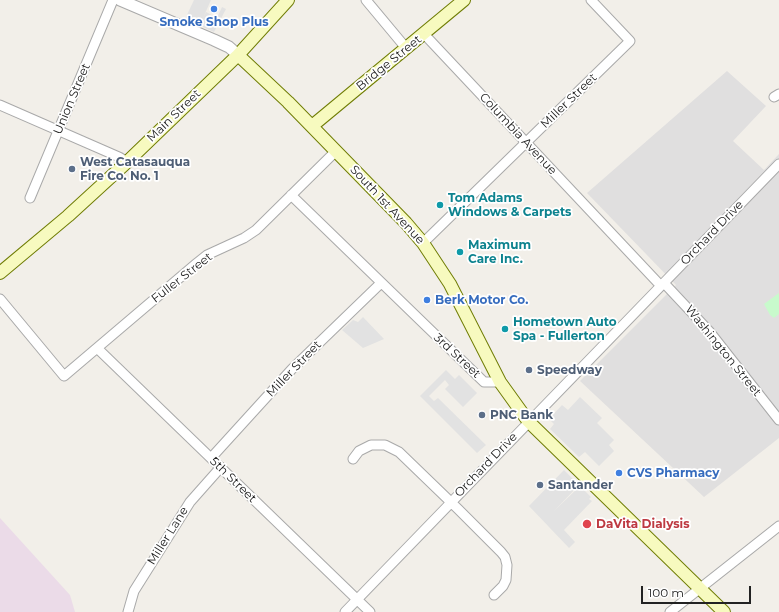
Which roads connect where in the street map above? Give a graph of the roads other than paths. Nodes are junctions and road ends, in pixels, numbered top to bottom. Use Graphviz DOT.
graph roads {
  1 [pos="113,0"];
  2 [pos="120,0"];
  3 [pos="288,0"];
  4 [pos="366,0"];
  5 [pos="464,0"];
  6 [pos="591,0"];
  7 [pos="424,34"];
  8 [pos="406,48"];
  9 [pos="238,55"];
  10 [pos="0,106"];
  11 [pos="312,126"];
  12 [pos="59,131"];
  13 [pos="526,143"];
  14 [pos="336,151"];
  15 [pos="126,162"];
  16 [pos="779,164"];
  17 [pos="291,195"];
  18 [pos="30,198"];
  19 [pos="423,243"];
  20 [pos="0,273"];
  21 [pos="381,283"];
  22 [pos="662,284"];
  23 [pos="0,299"];
  24 [pos="97,348"];
  25 [pos="500,382"];
  26 [pos="779,420"];
  27 [pos="528,421"];
  28 [pos="211,458"];
  29 [pos="353,459"];
  30 [pos="221,467"];
  31 [pos="451,502"];
  32 [pos="779,526"];
  33 [pos="700,588"];
  34 [pos="494,595"];
  35 [pos="357,600"];
  36 [pos="128,612"];
  37 [pos="345,612"];
  38 [pos="370,612"];
  39 [pos="670,612"];
  40 [pos="724,612"];
  1 -- 12 [label="street, Union Street"];
  2 -- 9 [label="street"];
  3 -- 9 [label="main road, Main Street"];
  4 -- 8 [label="street"];
  5 -- 7 [label="main road, Bridge Street"];
  6 -- 13 [label="street, Miller Street"];
  7 -- 8 [label="main road, Bridge Street"];
  7 -- 13 [label="street, Columbia Avenue"];
  8 -- 11 [label="main road, Bridge Street"];
  9 -- 11 [label="main road, South 1st Avenue"];
  9 -- 15 [label="main road, Main Street"];
  10 -- 12 [label="street"];
  11 -- 14 [label="main road, South 1st Avenue"];
  12 -- 15 [label="street"];
  12 -- 18 [label="street, Union Street"];
  13 -- 19 [label="street, Miller Street"];
  13 -- 22 [label="street, Columbia Avenue"];
  14 -- 17 [label="street, Fuller Street"];
  14 -- 19 [label="main road, South 1st Avenue"];
  15 -- 20 [label="main road, Main Street"];
  16 -- 22 [label="street, Orchard Drive"];
  17 -- 21 [label="street, 3rd Street"];
  17 -- 24 [label="street, Fuller Street"];
  19 -- 25 [label="main road, South 1st Avenue"];
  21 -- 25 [label="street, 3rd Street"];
  21 -- 28 [label="street, Miller Street"];
  22 -- 26 [label="street, Washington Street"];
  22 -- 27 [label="street, Orchard Drive"];
  23 -- 24 [label="street, Fuller Street"];
  24 -- 28 [label="street, 5th Street"];
  25 -- 27 [label="main road"];
  27 -- 31 [label="street, Orchard Drive"];
  27 -- 33 [label="main road"];
  28 -- 30 [label="street, 5th Street"];
  29 -- 31 [label="street"];
  30 -- 35 [label="street, 5th Street"];
  30 -- 36 [label="street, Miller Lane"];
  31 -- 34 [label="street"];
  31 -- 35 [label="street, Orchard Drive"];
  32 -- 33 [label="street"];
  33 -- 39 [label="street"];
  33 -- 40 [label="main road"];
  35 -- 37 [label="street, Orchard Drive"];
  35 -- 38 [label="street, 5th Street"];
}
